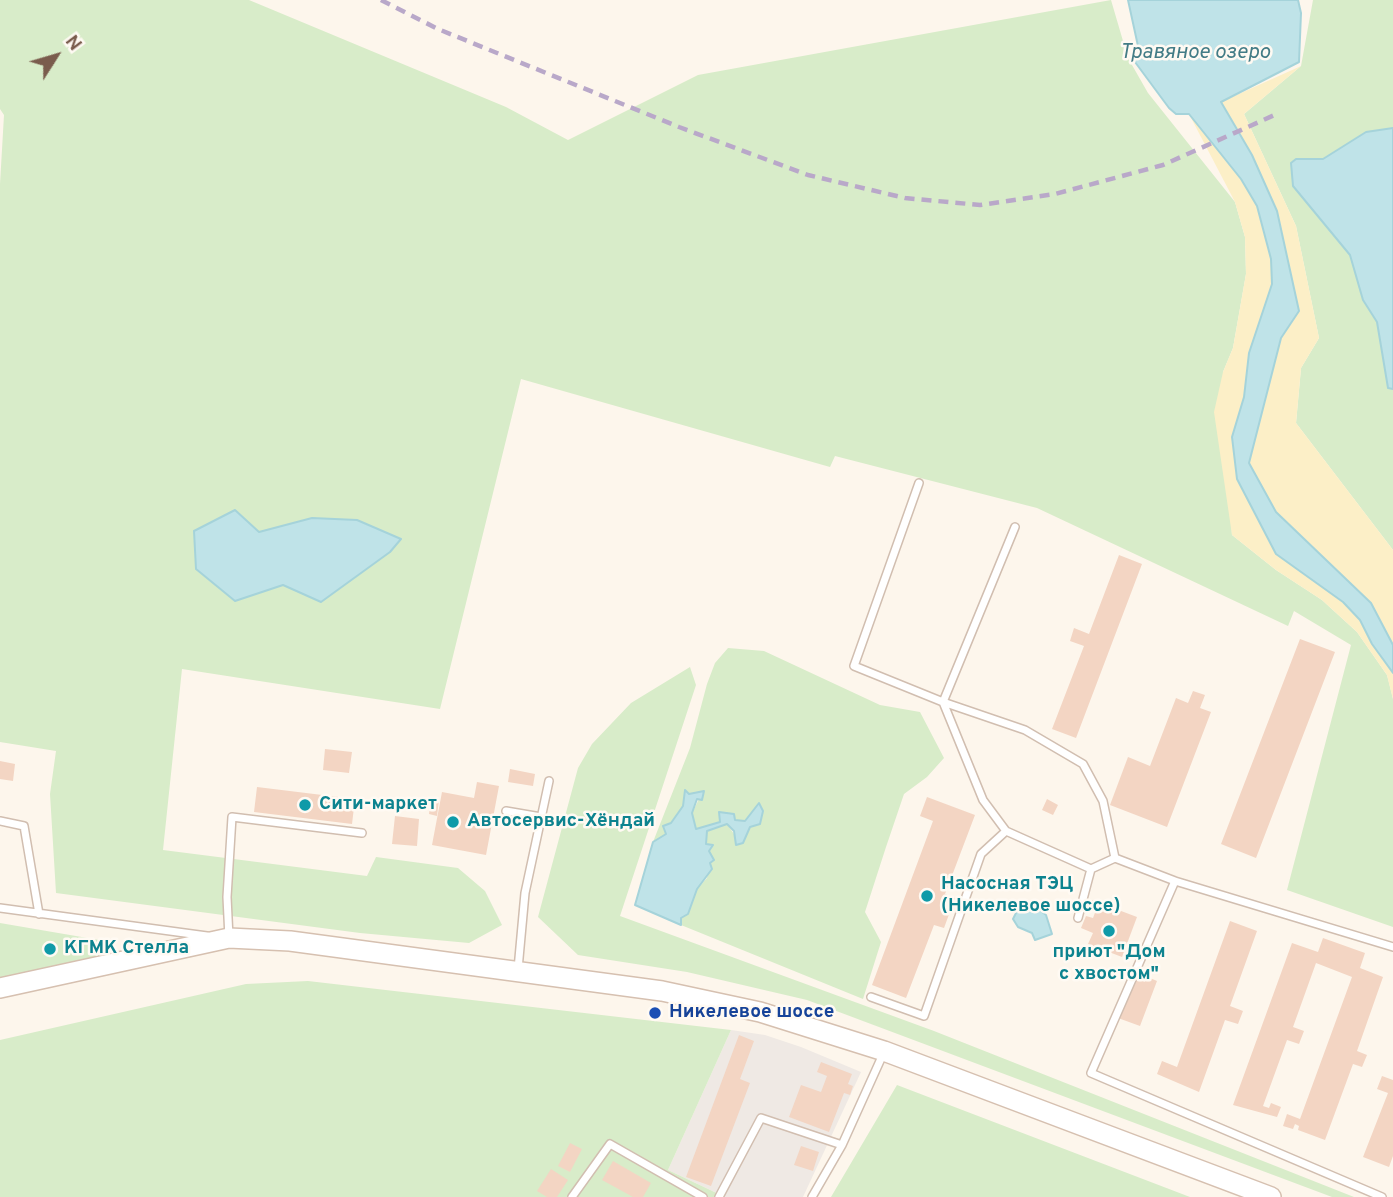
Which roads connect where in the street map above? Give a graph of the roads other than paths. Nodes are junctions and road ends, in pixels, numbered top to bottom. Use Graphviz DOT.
graph roads {
  1 [pos="919,483"];
  2 [pos="1015,527"];
  3 [pos="943,702"];
  4 [pos="549,781"];
  5 [pos="506,811"];
  6 [pos="541,817"];
  7 [pos="0,821"];
  8 [pos="1006,831"];
  9 [pos="362,833"];
  10 [pos="1115,858"];
  11 [pos="1091,869"];
  12 [pos="1175,881"];
  13 [pos="0,908"];
  14 [pos="39,914"];
  15 [pos="1078,918"];
  16 [pos="229,938"];
  17 [pos="1393,947"];
  18 [pos="518,973"];
  19 [pos="0,988"];
  20 [pos="871,997"];
  21 [pos="884,1051"];
  22 [pos="842,1145"];
  23 [pos="572,1197"];
  24 [pos="703,1197"];
  25 [pos="719,1197"];
  26 [pos="812,1197"];
  27 [pos="1271,1197"];
  28 [pos="1382,1197"];
  1 -- 3 [label="lane"];
  2 -- 3 [label="lane"];
  3 -- 8 [label="lane"];
  3 -- 10 [label="lane"];
  4 -- 6 [label="lane"];
  5 -- 6 [label="lane"];
  6 -- 18 [label="lane"];
  7 -- 14 [label="lane"];
  8 -- 11 [label="lane"];
  8 -- 20 [label="lane"];
  9 -- 16 [label="lane"];
  10 -- 11 [label="lane"];
  10 -- 12 [label="lane"];
  11 -- 15 [label="lane"];
  12 -- 17 [label="lane"];
  12 -- 28 [label="lane"];
  13 -- 14 [label="lane"];
  14 -- 16 [label="lane"];
  16 -- 18 [label="main road"];
  16 -- 19 [label="main road"];
  18 -- 21 [label="main road"];
  21 -- 22 [label="lane"];
  21 -- 27 [label="main road"];
  22 -- 25 [label="lane"];
  22 -- 26 [label="lane"];
  23 -- 24 [label="lane"];
}
